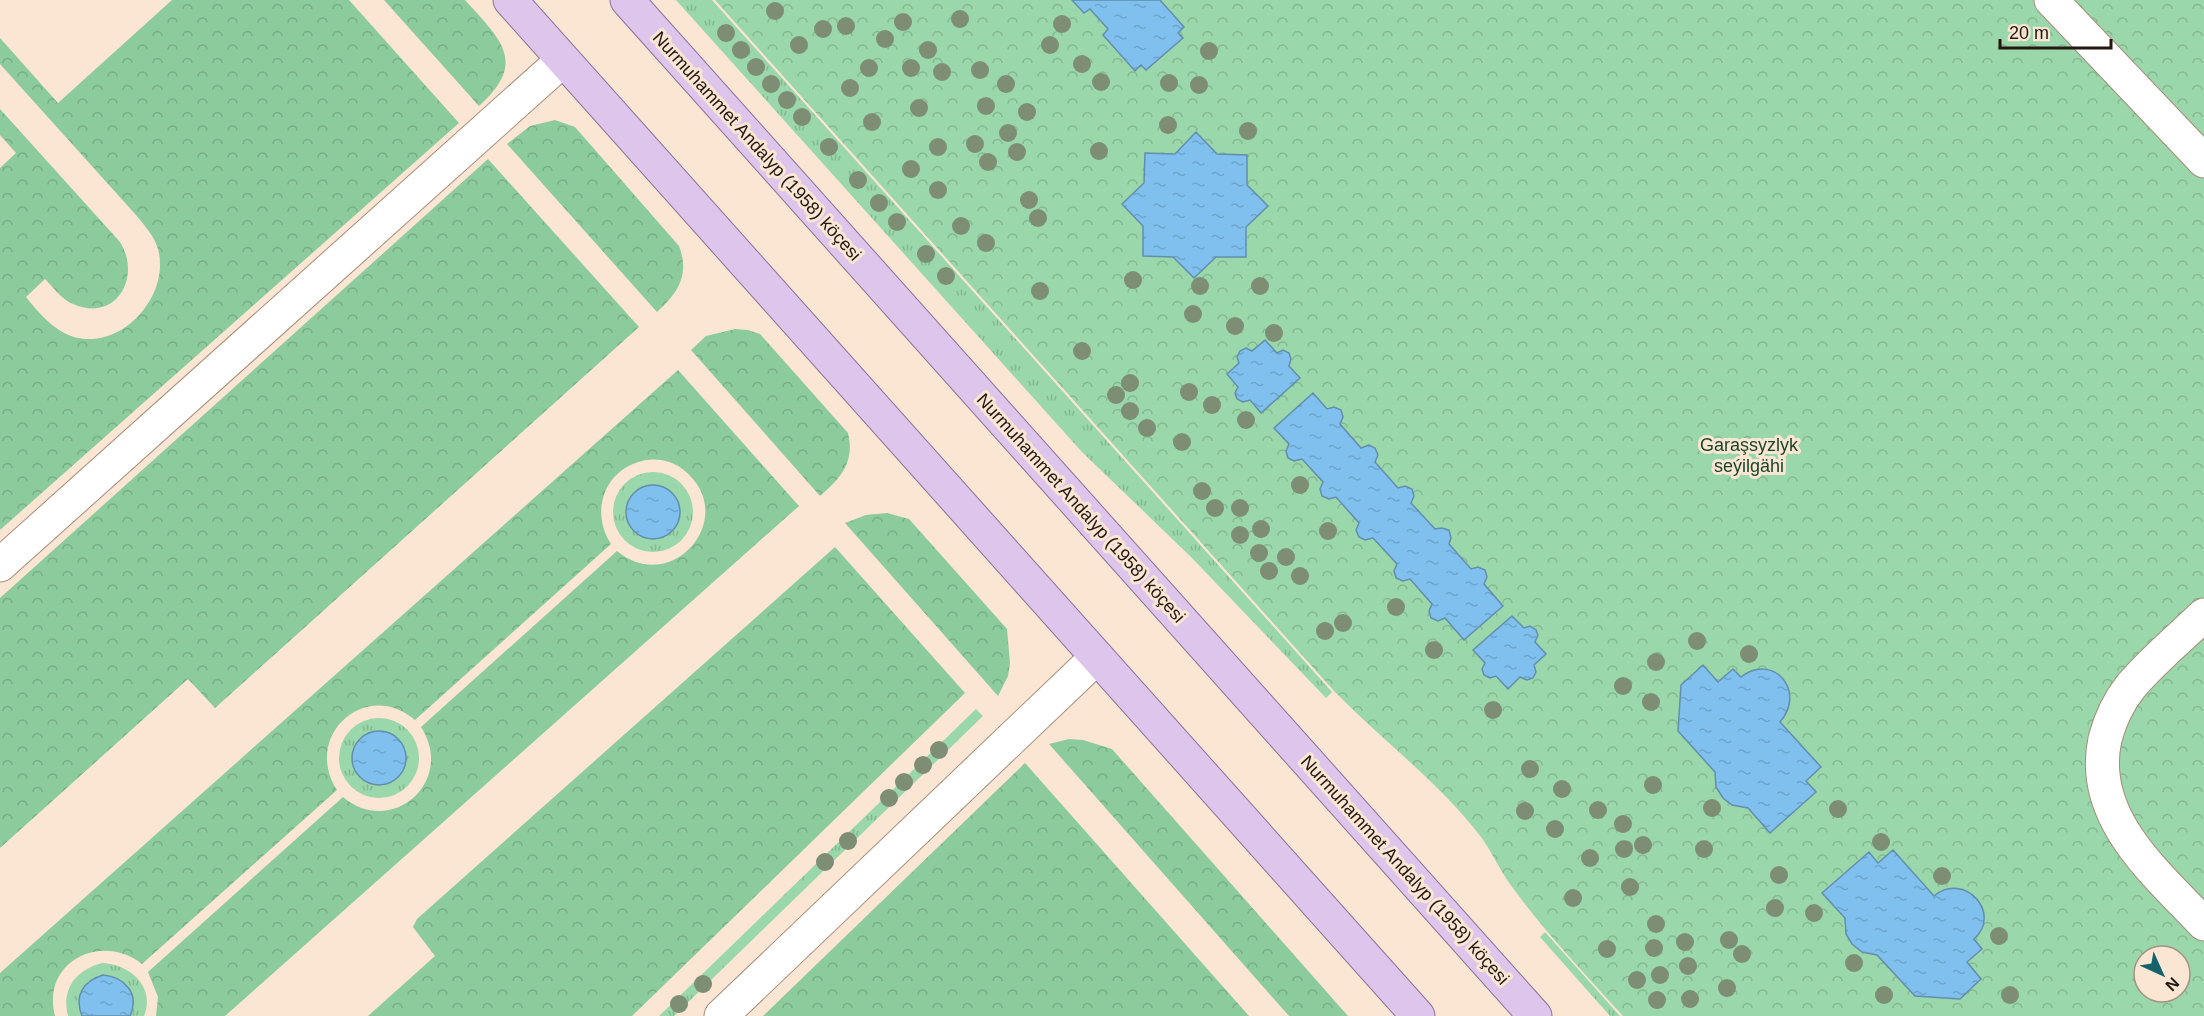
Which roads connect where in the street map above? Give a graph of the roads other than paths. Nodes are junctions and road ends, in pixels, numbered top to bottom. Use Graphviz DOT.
graph roads {
  1 [pos="510,0"];
  2 [pos="627,0"];
  3 [pos="2051,0"];
  4 [pos="563,60"];
  5 [pos="2204,161"];
  6 [pos="0,565"];
  7 [pos="2204,615"];
  8 [pos="1096,657"];
  9 [pos="2204,924"];
  10 [pos="720,1016"];
  11 [pos="1418,1016"];
  12 [pos="1535,1016"];
  1 -- 4 [label="main road"];
  2 -- 12 [label="main road, Nurmuhammet Andalyp (1958) köçesi"];
  3 -- 5 [label="street"];
  4 -- 6 [label="street"];
  4 -- 8 [label="main road"];
  7 -- 9 [label="street"];
  8 -- 10 [label="street"];
  8 -- 11 [label="main road"];
}
